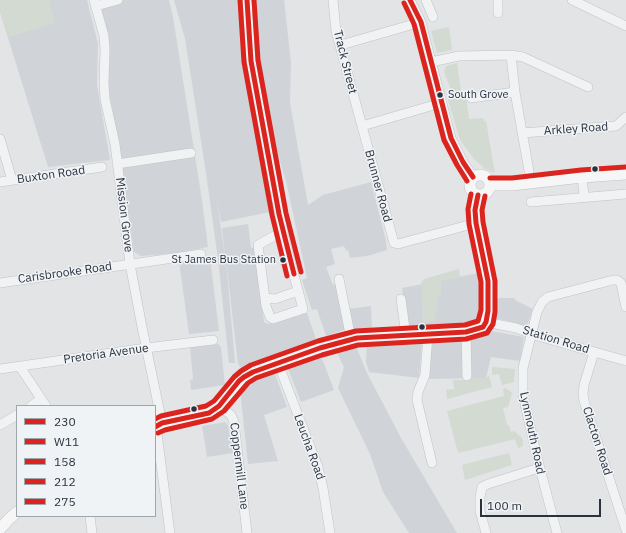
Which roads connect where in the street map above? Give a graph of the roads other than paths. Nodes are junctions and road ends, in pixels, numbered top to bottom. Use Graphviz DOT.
graph roads {
  1 [pos="118,0"];
  2 [pos="247,0"];
  3 [pos="333,0"];
  4 [pos="410,0"];
  5 [pos="426,0"];
  6 [pos="498,0"];
  7 [pos="572,0"];
  8 [pos="95,3"];
  9 [pos="498,13"];
  10 [pos="433,17"];
  11 [pos="418,22"];
  12 [pos="626,26"];
  13 [pos="341,45"];
  14 [pos="511,55"];
  15 [pos="431,62"];
  16 [pos="588,87"];
  17 [pos="516,92"];
  18 [pos="471,98"];
  19 [pos="441,103"];
  20 [pos="626,117"];
  21 [pos="361,125"];
  22 [pos="522,133"];
  23 [pos="0,139"];
  24 [pos="191,154"];
  25 [pos="117,164"];
  26 [pos="102,167"];
  27 [pos="529,172"];
  28 [pos="626,174"];
  29 [pos="474,177"];
  30 [pos="582,177"];
  31 [pos="12,180"];
  32 [pos="0,182"];
  33 [pos="490,186"];
  34 [pos="626,194"];
  35 [pos="478,196"];
  36 [pos="584,196"];
  37 [pos="531,202"];
  38 [pos="476,223"];
  39 [pos="283,231"];
  40 [pos="201,254"];
  41 [pos="130,264"];
  42 [pos="338,280"];
  43 [pos="0,283"];
  44 [pos="299,294"];
  45 [pos="265,298"];
  46 [pos="401,299"];
  47 [pos="626,307"];
  48 [pos="486,322"];
  49 [pos="466,332"];
  50 [pos="532,333"];
  51 [pos="428,335"];
  52 [pos="406,336"];
  53 [pos="351,339"];
  54 [pos="213,340"];
  55 [pos="146,348"];
  56 [pos="594,352"];
  57 [pos="626,361"];
  58 [pos="278,363"];
  59 [pos="20,367"];
  60 [pos="0,369"];
  61 [pos="467,376"];
  62 [pos="44,403"];
  63 [pos="155,405"];
  64 [pos="219,406"];
  65 [pos="156,413"];
  66 [pos="16,416"];
  67 [pos="0,425"];
  68 [pos="158,426"];
  69 [pos="432,463"];
  70 [pos="539,468"];
  71 [pos="16,513"];
  72 [pos="90,517"];
  73 [pos="0,529"];
  74 [pos="626,530"];
  75 [pos="92,533"];
  76 [pos="170,533"];
  77 [pos="248,533"];
  78 [pos="330,533"];
  79 [pos="486,533"];
  80 [pos="557,533"];
  1 -- 8 [label="street, Mission Grove"];
  2 -- 39 [label="street"];
  3 -- 13 [label="street, Track Street"];
  4 -- 11 [label="street"];
  5 -- 10 [label="street"];
  6 -- 9 [label="street"];
  7 -- 12 [label="street"];
  8 -- 25 [label="street, Mission Grove"];
  11 -- 13 [label="street"];
  11 -- 15 [label="street"];
  13 -- 21 [label="street, Track Street"];
  14 -- 15 [label="street"];
  14 -- 16 [label="street"];
  14 -- 17 [label="street"];
  15 -- 19 [label="street"];
  17 -- 18 [label="street"];
  17 -- 22 [label="street"];
  19 -- 21 [label="street"];
  19 -- 29 [label="street"];
  20 -- 22 [label="street, Arkley Road"];
  21 -- 38 [label="street, Brunner Road"];
  22 -- 27 [label="street"];
  23 -- 31 [label="street"];
  24 -- 25 [label="street"];
  25 -- 41 [label="street, Mission Grove"];
  26 -- 31 [label="street, Buxton Road"];
  28 -- 30 [label="main road"];
  29 -- 33 [label="main road"];
  29 -- 35 [label="main road"];
  30 -- 33 [label="main road"];
  30 -- 36 [label="street"];
  31 -- 32 [label="street, Buxton Road"];
  33 -- 35 [label="main road"];
  34 -- 36 [label="street"];
  35 -- 38 [label="main road"];
  36 -- 37 [label="street"];
  38 -- 48 [label="main road"];
  39 -- 44 [label="street"];
  39 -- 45 [label="street"];
  40 -- 41 [label="street, Carisbrooke Road"];
  41 -- 43 [label="street, Carisbrooke Road"];
  41 -- 55 [label="street, Mission Grove"];
  42 -- 53 [label="street"];
  44 -- 45 [label="street"];
  44 -- 45 [label="street"];
  46 -- 52 [label="street"];
  47 -- 50 [label="street, Lynmouth Road"];
  48 -- 49 [label="main road"];
  48 -- 50 [label="street, Station Road"];
  49 -- 51 [label="main road"];
  49 -- 61 [label="street"];
  50 -- 56 [label="street, Station Road"];
  50 -- 70 [label="street, Lynmouth Road"];
  51 -- 52 [label="main road"];
  51 -- 69 [label="street"];
  52 -- 53 [label="main road"];
  53 -- 58 [label="main road"];
  54 -- 55 [label="street, Pretoria Avenue"];
  55 -- 59 [label="street, Pretoria Avenue"];
  55 -- 63 [label="street, Mission Grove"];
  56 -- 57 [label="street, Station Road"];
  56 -- 74 [label="street, Clacton Road"];
  58 -- 64 [label="main road"];
  58 -- 78 [label="street, Leucha Road"];
  59 -- 60 [label="street, Pretoria Avenue"];
  59 -- 62 [label="street"];
  64 -- 68 [label="main road"];
  64 -- 77 [label="street, Coppermill Lane"];
  65 -- 68 [label="street, Mission Grove"];
  66 -- 67 [label="street"];
  68 -- 76 [label="street, Mission Grove"];
  70 -- 79 [label="street"];
  70 -- 80 [label="street, Lynmouth Road"];
  71 -- 73 [label="main road"];
  72 -- 75 [label="street"];
}
